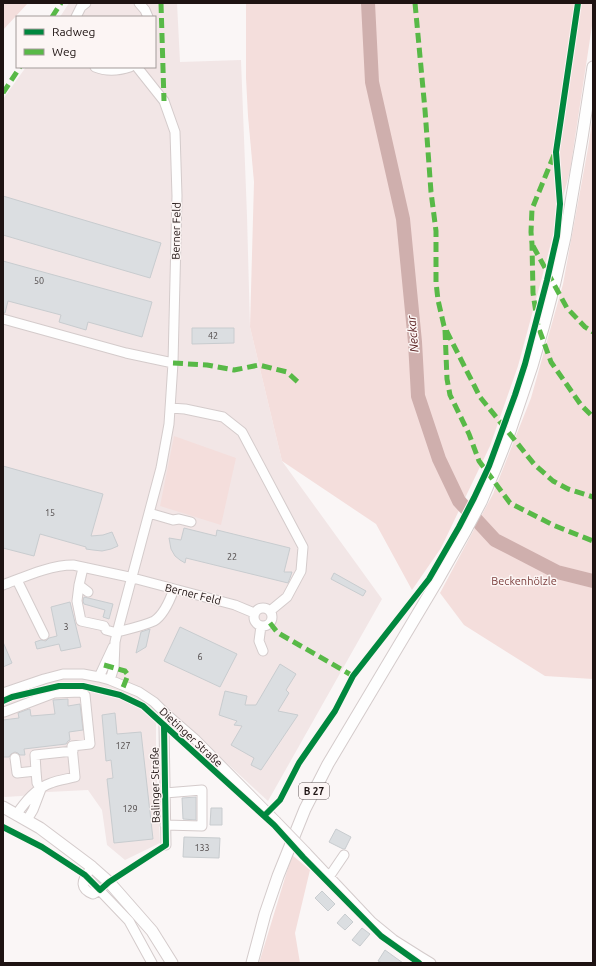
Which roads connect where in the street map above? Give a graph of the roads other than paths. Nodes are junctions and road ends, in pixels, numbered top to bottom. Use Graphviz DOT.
graph roads {
  1 [pos="86,3"];
  2 [pos="139,3"];
  3 [pos="76,16"];
  4 [pos="148,16"];
  5 [pos="593,67"];
  6 [pos="98,68"];
  7 [pos="126,68"];
  8 [pos="138,68"];
  9 [pos="3,319"];
  10 [pos="173,363"];
  11 [pos="170,408"];
  12 [pos="149,513"];
  13 [pos="191,522"];
  14 [pos="83,568"];
  15 [pos="131,578"];
  16 [pos="17,580"];
  17 [pos="3,585"];
  18 [pos="79,585"];
  19 [pos="174,589"];
  20 [pos="88,592"];
  21 [pos="270,611"];
  22 [pos="254,613"];
  23 [pos="261,626"];
  24 [pos="44,635"];
  25 [pos="116,636"];
  26 [pos="263,651"];
  27 [pos="99,677"];
  28 [pos="110,680"];
  29 [pos="3,693"];
  30 [pos="4,712"];
  31 [pos="166,713"];
  32 [pos="73,751"];
  33 [pos="16,758"];
  34 [pos="36,770"];
  35 [pos="41,789"];
  36 [pos="165,793"];
  37 [pos="3,807"];
  38 [pos="16,815"];
  39 [pos="27,820"];
  40 [pos="165,825"];
  41 [pos="166,845"];
  42 [pos="344,855"];
  43 [pos="89,871"];
  44 [pos="329,877"];
  45 [pos="152,963"];
  46 [pos="172,963"];
  47 [pos="252,963"];
  48 [pos="431,963"];
  1 -- 3 [label="street"];
  2 -- 4 [label="street"];
  5 -- 47 [label="main road, B 27"];
  6 -- 7 [label="street"];
  8 -- 10 [label="street, Berner Feld"];
  9 -- 10 [label="street"];
  10 -- 11 [label="street, Berner Feld"];
  11 -- 12 [label="street, Berner Feld"];
  11 -- 21 [label="street"];
  12 -- 13 [label="street"];
  12 -- 15 [label="street, Berner Feld"];
  14 -- 15 [label="street, Berner Feld"];
  14 -- 16 [label="street, Berner Feld"];
  14 -- 18 [label="street"];
  15 -- 19 [label="street, Berner Feld"];
  15 -- 25 [label="street, Berner Feld"];
  16 -- 17 [label="street, Berner Feld"];
  16 -- 24 [label="street"];
  18 -- 20 [label="street"];
  18 -- 25 [label="street"];
  19 -- 22 [label="street, Berner Feld"];
  19 -- 25 [label="street"];
  21 -- 22 [label="street"];
  21 -- 23 [label="street"];
  22 -- 23 [label="street"];
  23 -- 26 [label="street"];
  25 -- 27 [label="street, Berner Feld"];
  25 -- 28 [label="street, Berner Feld"];
  27 -- 28 [label="street, Dietinger Straße"];
  27 -- 29 [label="street, Dietinger Straße"];
  28 -- 31 [label="street, Dietinger Straße"];
  30 -- 32 [label="street"];
  31 -- 36 [label="street, Balinger Straße"];
  31 -- 44 [label="street, Dietinger Straße, bridge"];
  32 -- 34 [label="street"];
  32 -- 35 [label="street"];
  33 -- 34 [label="street"];
  34 -- 35 [label="street"];
  35 -- 38 [label="street"];
  35 -- 39 [label="street"];
  36 -- 40 [label="street, Balinger Straße"];
  36 -- 40 [label="street"];
  37 -- 38 [label="main road"];
  38 -- 39 [label="main road"];
  39 -- 43 [label="main road"];
  40 -- 41 [label="street, Balinger Straße"];
  42 -- 44 [label="street"];
  43 -- 45 [label="street"];
  43 -- 46 [label="main road"];
  44 -- 48 [label="street, Dietinger Straße"];
}
